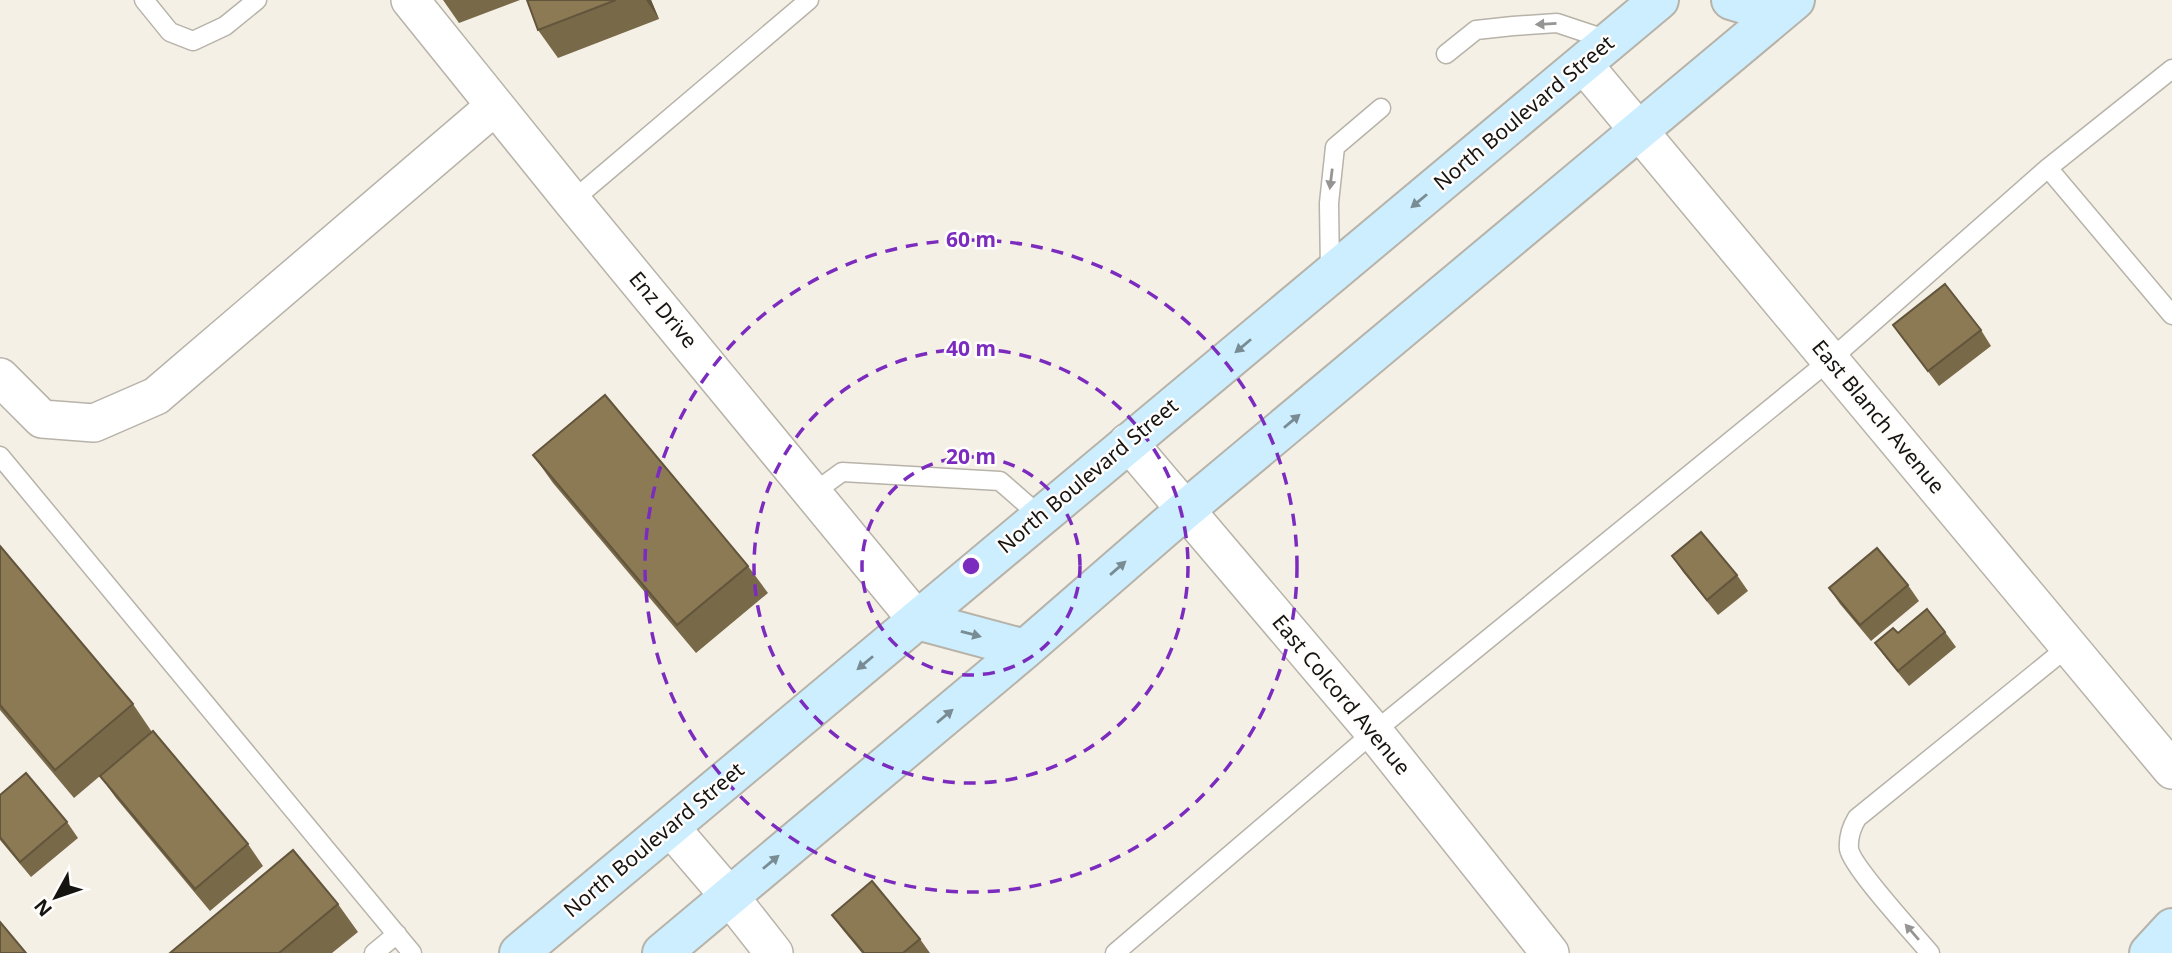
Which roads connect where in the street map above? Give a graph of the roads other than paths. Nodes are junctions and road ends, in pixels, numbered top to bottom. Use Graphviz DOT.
graph roads {
  1 [pos="144,0"];
  2 [pos="257,0"];
  3 [pos="410,0"];
  4 [pos="809,0"];
  5 [pos="1659,0"];
  6 [pos="1731,0"];
  7 [pos="1787,7"];
  8 [pos="1597,53"];
  9 [pos="1446,54"];
  10 [pos="2172,69"];
  11 [pos="495,106"];
  12 [pos="1381,108"];
  13 [pos="1639,131"];
  14 [pos="2048,168"];
  15 [pos="572,201"];
  16 [pos="1331,274"];
  17 [pos="2172,315"];
  18 [pos="1830,360"];
  19 [pos="0,377"];
  20 [pos="1128,442"];
  21 [pos="0,456"];
  22 [pos="814,493"];
  23 [pos="1185,510"];
  24 [pos="1040,516"];
  25 [pos="917,620"];
  26 [pos="2069,646"];
  27 [pos="1025,649"];
  28 [pos="1374,732"];
  29 [pos="2172,770"];
  30 [pos="670,827"];
  31 [pos="730,897"];
  32 [pos="2172,928"];
  33 [pos="397,934"];
  34 [pos="374,953"];
  35 [pos="412,953"];
  36 [pos="519,953"];
  37 [pos="662,953"];
  38 [pos="774,953"];
  39 [pos="1115,953"];
  40 [pos="1550,953"];
  41 [pos="1930,953"];
  42 [pos="2149,953"];
  1 -- 2 [label="lane"];
  3 -- 11 [label="street, Enz Drive"];
  4 -- 15 [label="lane"];
  5 -- 8 [label="main road, North Boulevard Street"];
  6 -- 7 [label="main road"];
  7 -- 13 [label="main road"];
  8 -- 9 [label="lane, one-way"];
  8 -- 13 [label="street, East Blanch Avenue"];
  8 -- 16 [label="main road, North Boulevard Street, one-way"];
  10 -- 14 [label="lane"];
  11 -- 15 [label="street, Enz Drive"];
  11 -- 19 [label="street"];
  12 -- 16 [label="lane, one-way"];
  13 -- 18 [label="street, East Blanch Avenue"];
  23 -- 13 [label="main road, one-way"];
  14 -- 17 [label="lane"];
  14 -- 18 [label="lane"];
  15 -- 22 [label="street, Enz Drive"];
  16 -- 20 [label="main road, North Boulevard Street, one-way"];
  18 -- 26 [label="street, East Blanch Avenue"];
  18 -- 28 [label="lane"];
  20 -- 23 [label="street, East Colcord Avenue"];
  20 -- 24 [label="main road, North Boulevard Street"];
  21 -- 33 [label="lane"];
  22 -- 24 [label="lane"];
  22 -- 25 [label="street, Enz Drive"];
  27 -- 23 [label="main road, one-way"];
  23 -- 28 [label="street, East Colcord Avenue"];
  24 -- 25 [label="main road, North Boulevard Street"];
  25 -- 27 [label="main road, one-way"];
  25 -- 30 [label="main road, North Boulevard Street, one-way"];
  26 -- 29 [label="street, East Blanch Avenue"];
  41 -- 26 [label="lane, one-way"];
  31 -- 27 [label="main road, one-way"];
  28 -- 39 [label="lane"];
  28 -- 40 [label="street, East Colcord Avenue"];
  30 -- 31 [label="street"];
  30 -- 36 [label="main road, North Boulevard Street"];
  31 -- 37 [label="main road"];
  31 -- 38 [label="street"];
  32 -- 42 [label="main road"];
  33 -- 34 [label="lane"];
  33 -- 35 [label="lane"];
}
